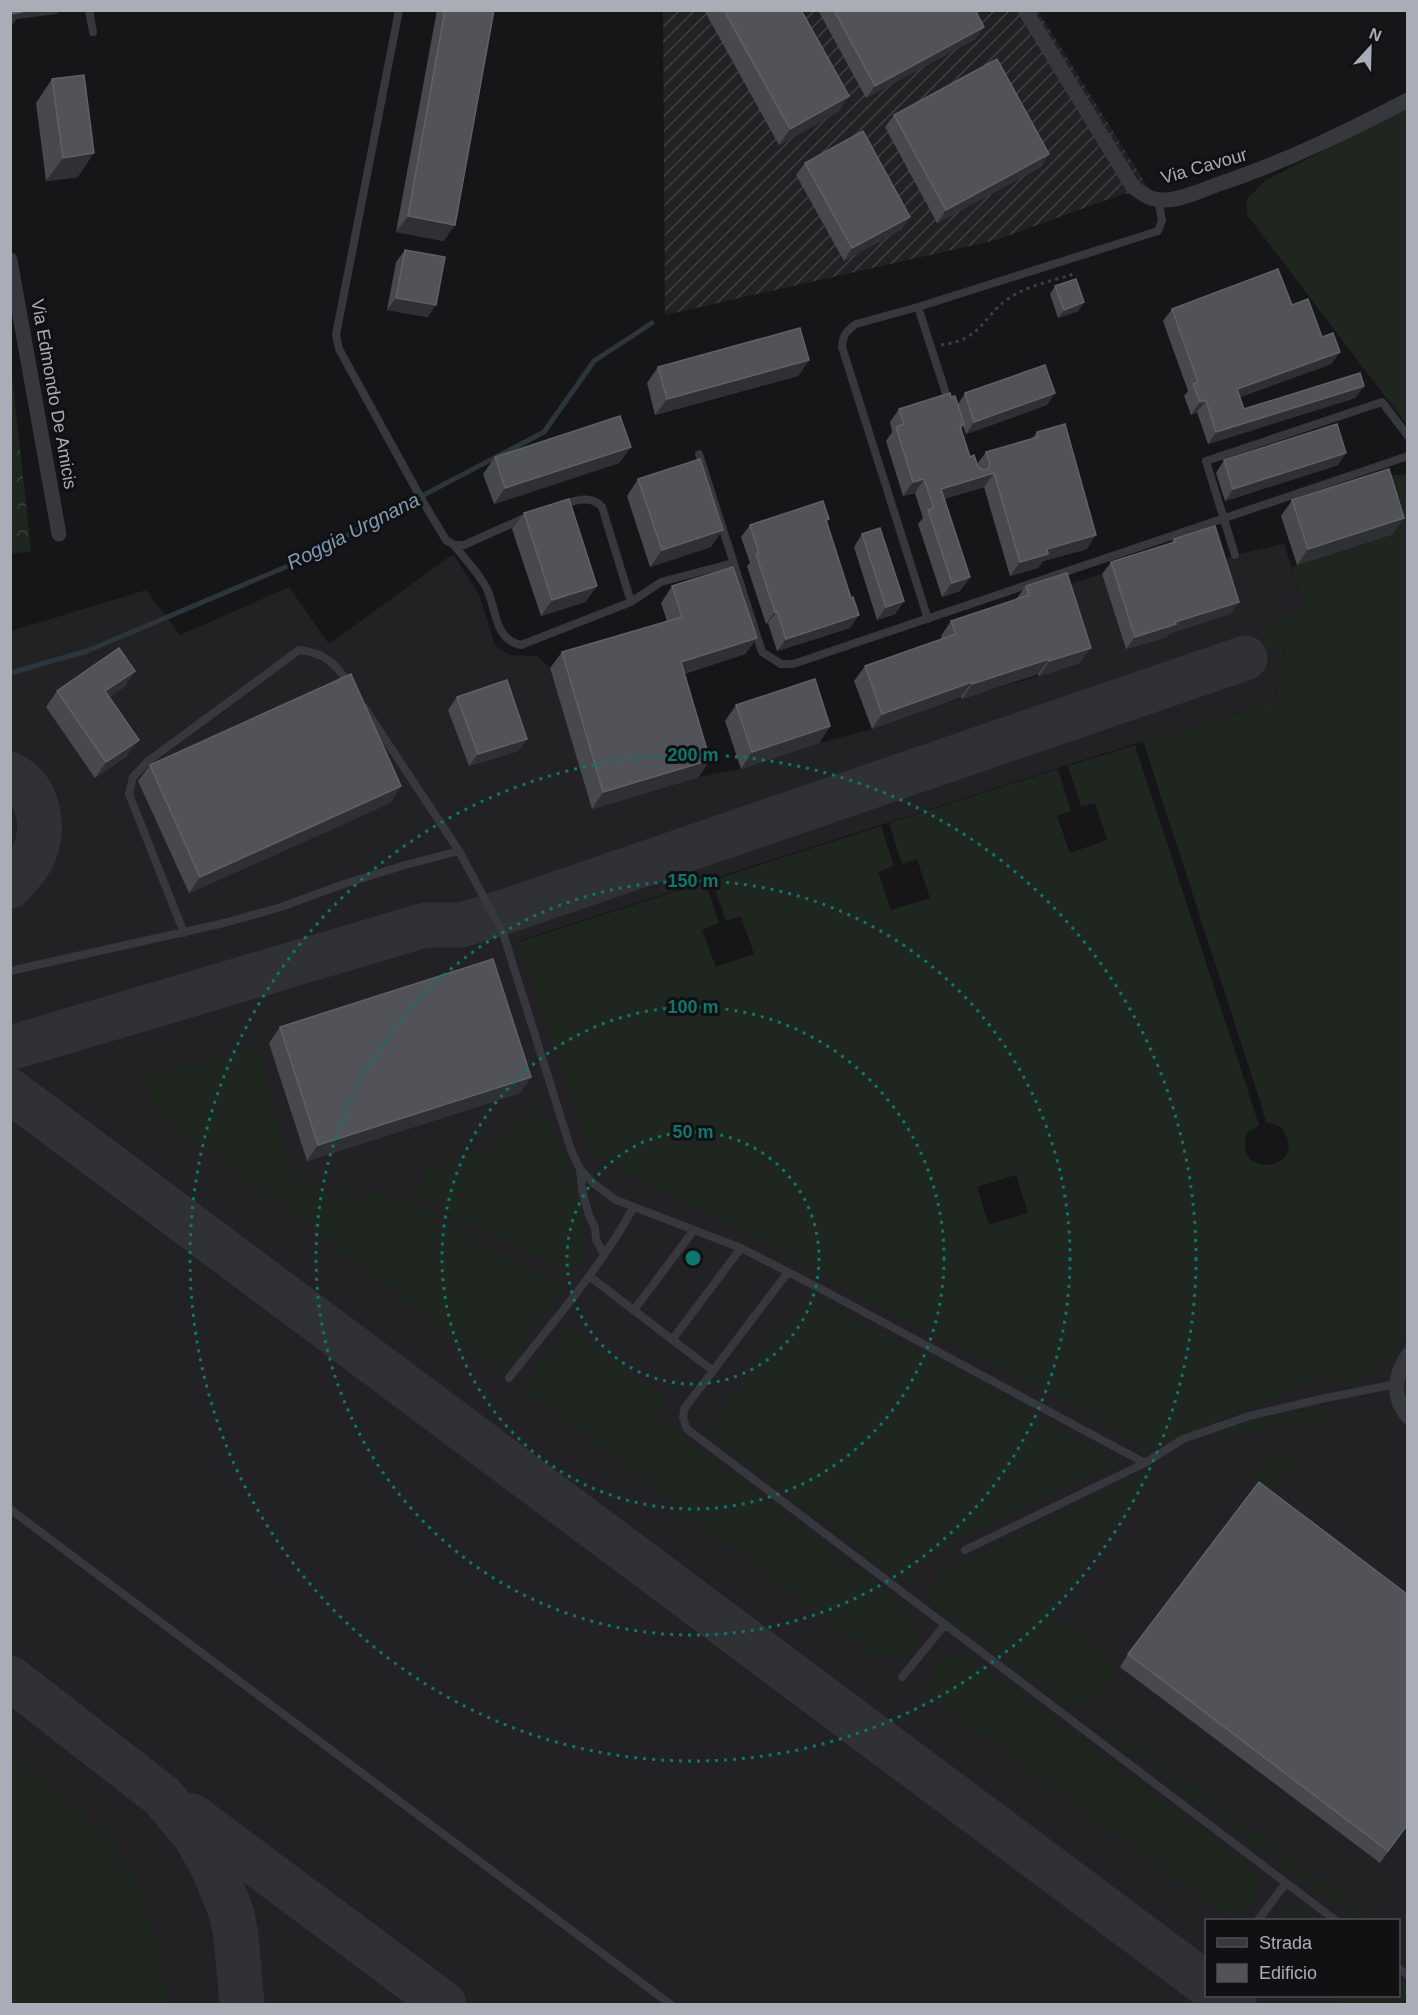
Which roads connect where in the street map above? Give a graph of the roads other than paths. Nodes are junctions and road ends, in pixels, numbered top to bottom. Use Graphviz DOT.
graph roads {
  1 [pos="89,10"];
  2 [pos="399,10"];
  3 [pos="1025,10"];
  4 [pos="93,32"];
  5 [pos="1407,100"];
  6 [pos="1158,200"];
  7 [pos="10,260"];
  8 [pos="13,288"];
  9 [pos="918,308"];
  10 [pos="952,411"];
  11 [pos="1407,436"];
  12 [pos="699,454"];
  13 [pos="1407,456"];
  14 [pos="552,508"];
  15 [pos="541,512"];
  16 [pos="1224,519"];
  17 [pos="59,534"];
  18 [pos="454,545"];
  19 [pos="1235,555"];
  20 [pos="733,563"];
  21 [pos="631,602"];
  22 [pos="928,619"];
  23 [pos="459,851"];
  24 [pos="184,933"];
  25 [pos="10,971"];
  26 [pos="580,1169"];
  27 [pos="633,1208"];
  28 [pos="694,1230"];
  29 [pos="741,1248"];
  30 [pos="604,1254"];
  31 [pos="788,1272"];
  32 [pos="589,1276"];
  33 [pos="634,1310"];
  34 [pos="672,1340"];
  35 [pos="1407,1355"];
  36 [pos="712,1370"];
  37 [pos="509,1378"];
  38 [pos="1396,1384"];
  39 [pos="1407,1417"];
  40 [pos="1145,1463"];
  41 [pos="10,1509"];
  42 [pos="965,1550"];
  43 [pos="944,1626"];
  44 [pos="902,1677"];
  45 [pos="1286,1883"];
  46 [pos="1259,1919"];
  47 [pos="1334,1919"];
  48 [pos="670,2004"];
  1 -- 4 [label="lane"];
  2 -- 18 [label="lane"];
  3 -- 6 [label="street, Via Cavour"];
  5 -- 6 [label="street, Via Cavour"];
  6 -- 9 [label="lane"];
  7 -- 8 [label="street, Via Edmondo De Amicis"];
  8 -- 17 [label="street, Via Edmondo De Amicis"];
  9 -- 10 [label="lane"];
  9 -- 22 [label="lane"];
  11 -- 16 [label="lane"];
  12 -- 20 [label="lane"];
  13 -- 16 [label="lane"];
  14 -- 21 [label="lane"];
  15 -- 18 [label="lane"];
  16 -- 19 [label="lane"];
  16 -- 22 [label="lane"];
  18 -- 21 [label="lane"];
  20 -- 21 [label="lane"];
  20 -- 22 [label="lane"];
  23 -- 24 [label="lane"];
  23 -- 24 [label="lane"];
  23 -- 26 [label="lane"];
  24 -- 25 [label="lane"];
  26 -- 27 [label="lane"];
  26 -- 30 [label="lane"];
  27 -- 28 [label="lane"];
  27 -- 30 [label="lane"];
  28 -- 29 [label="lane"];
  28 -- 33 [label="lane"];
  29 -- 31 [label="lane"];
  29 -- 34 [label="lane"];
  30 -- 32 [label="lane"];
  31 -- 36 [label="lane"];
  31 -- 40 [label="lane"];
  32 -- 33 [label="lane"];
  32 -- 37 [label="lane"];
  33 -- 34 [label="lane"];
  34 -- 36 [label="lane"];
  35 -- 38 [label="street"];
  36 -- 43 [label="lane"];
  38 -- 39 [label="street"];
  38 -- 40 [label="lane"];
  40 -- 42 [label="lane"];
  41 -- 48 [label="lane"];
  43 -- 44 [label="lane"];
  43 -- 45 [label="lane"];
  45 -- 46 [label="lane"];
  45 -- 47 [label="lane"];
}
